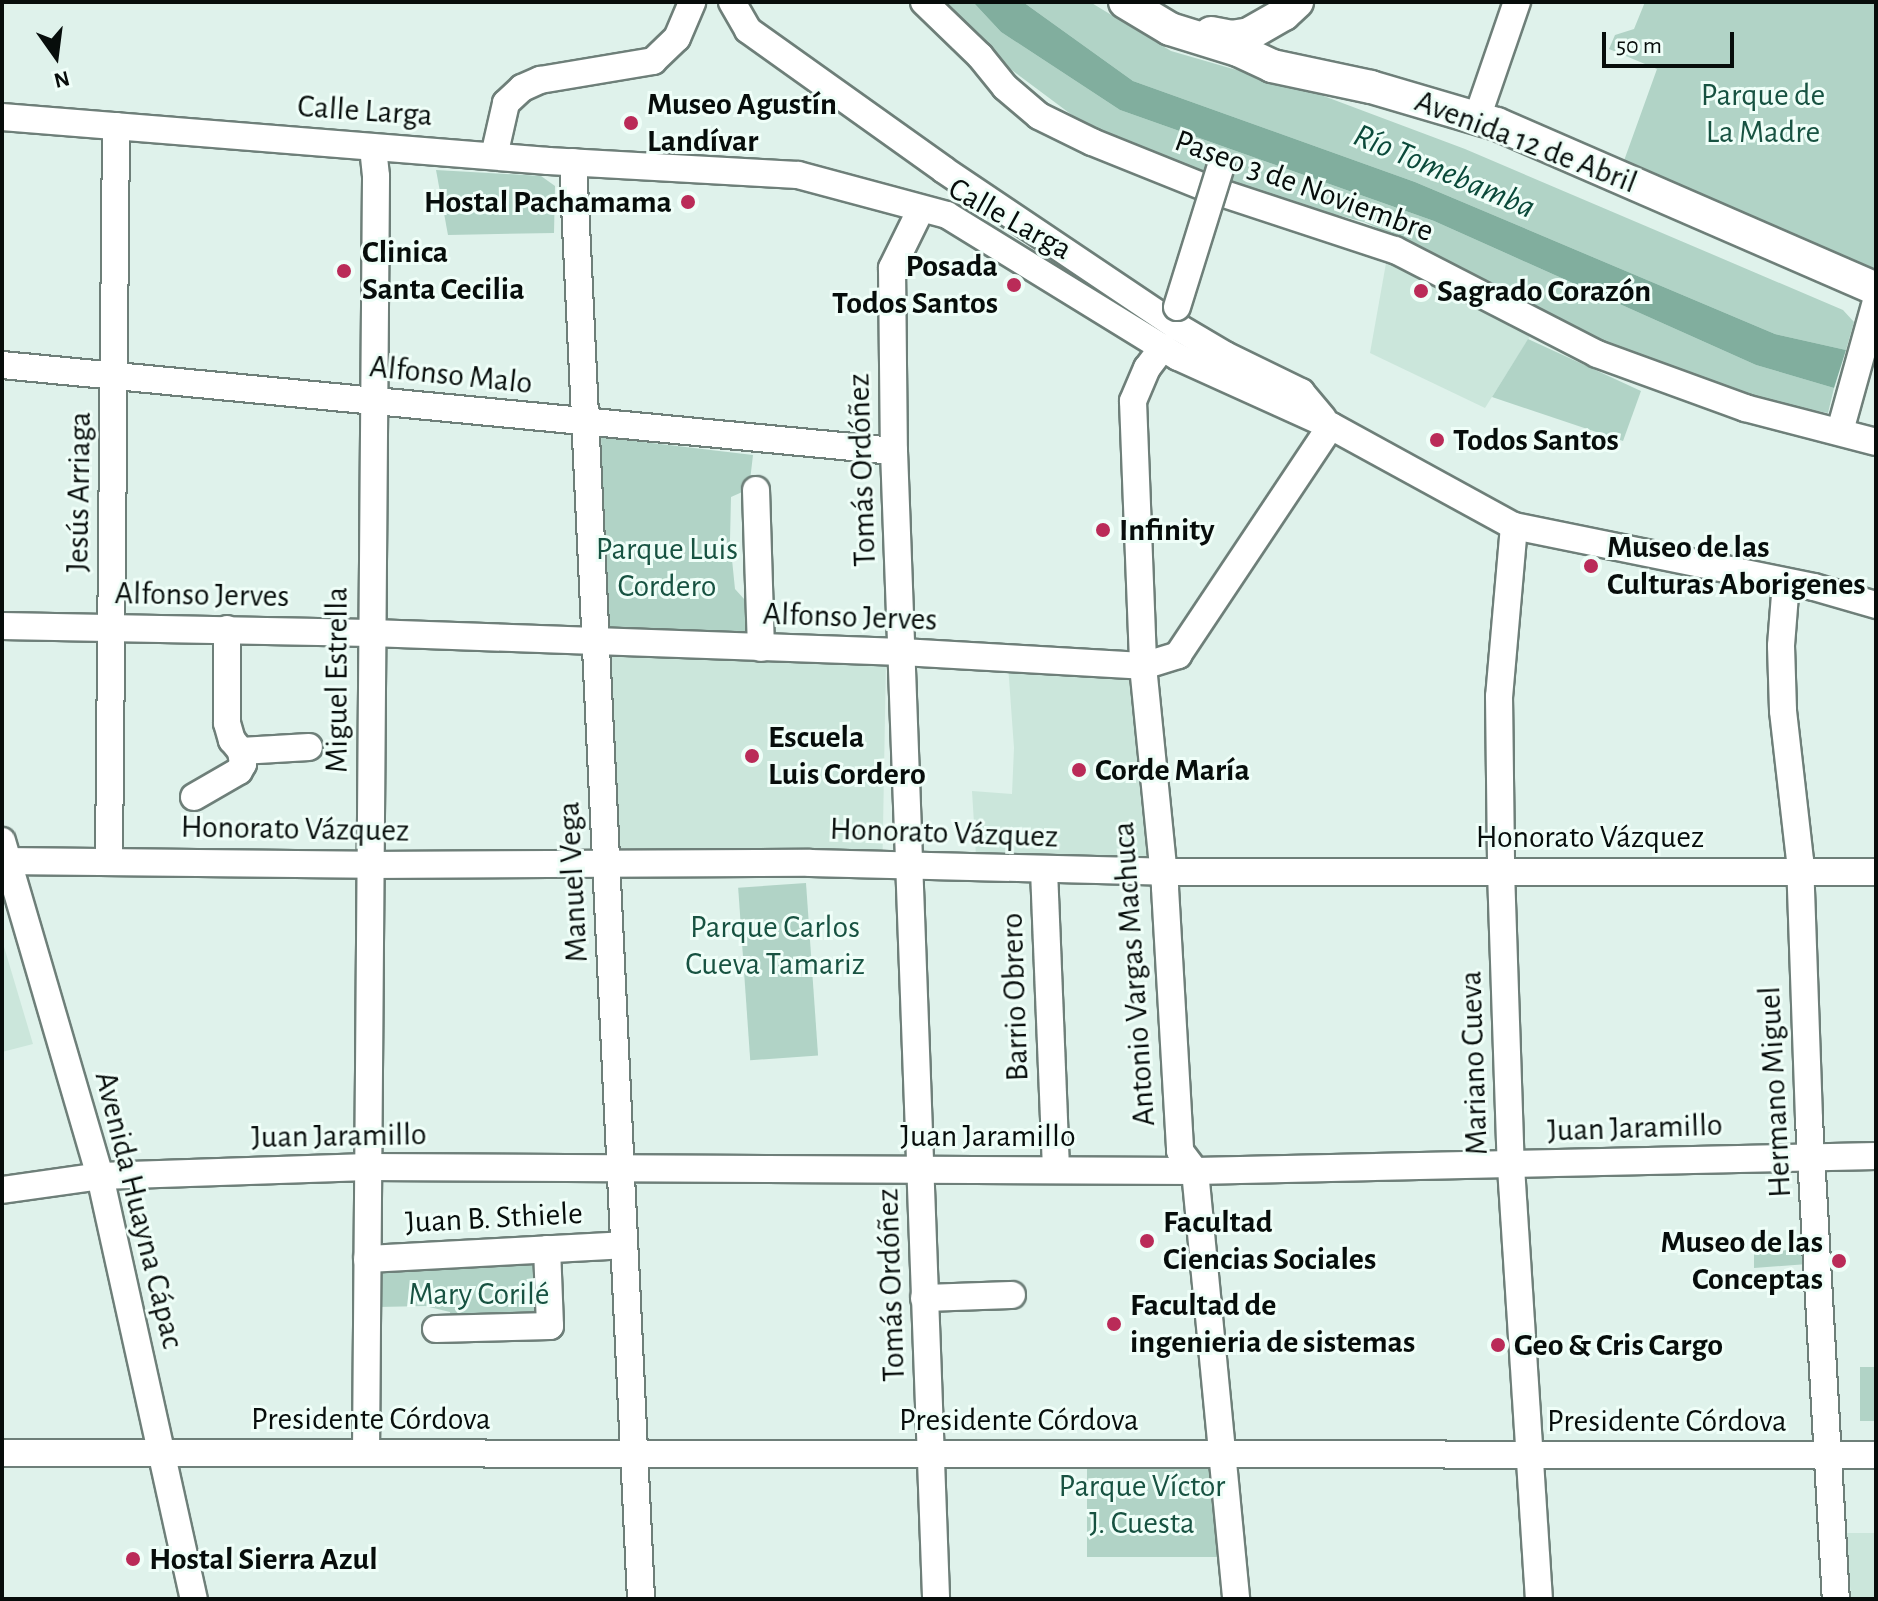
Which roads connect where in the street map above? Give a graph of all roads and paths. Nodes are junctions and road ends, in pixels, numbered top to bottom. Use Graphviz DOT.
graph roads {
  1 [pos="692,2"];
  2 [pos="717,2"];
  3 [pos="732,2"];
  4 [pos="924,2"];
  5 [pos="1108,2"];
  6 [pos="1125,2"];
  7 [pos="1143,2"];
  8 [pos="1297,2"];
  9 [pos="1320,2"];
  10 [pos="1517,2"];
  11 [pos="748,30"];
  12 [pos="1246,41"];
  13 [pos="1272,66"];
  14 [pos="2,117"];
  15 [pos="1477,118"];
  16 [pos="116,126"];
  17 [pos="373,148"];
  18 [pos="494,156"];
  19 [pos="573,162"];
  20 [pos="1221,166"];
  21 [pos="921,209"];
  22 [pos="1876,289"];
  23 [pos="1876,301"];
  24 [pos="1172,326"];
  25 [pos="2,365"];
  26 [pos="115,374"];
  27 [pos="373,401"];
  28 [pos="1843,421"];
  29 [pos="585,423"];
  30 [pos="1331,426"];
  31 [pos="1876,442"];
  32 [pos="894,451"];
  33 [pos="756,490"];
  34 [pos="1514,526"];
  35 [pos="1786,582"];
  36 [pos="1876,605"];
  37 [pos="2,626"];
  38 [pos="111,627"];
  39 [pos="227,629"];
  40 [pos="371,633"];
  41 [pos="596,643"];
  42 [pos="761,648"];
  43 [pos="902,652"];
  44 [pos="1143,666"];
  45 [pos="309,747"];
  46 [pos="241,751"];
  47 [pos="194,797"];
  48 [pos="4,854"];
  49 [pos="109,859"];
  50 [pos="607,864"];
  51 [pos="907,864"];
  52 [pos="369,865"];
  53 [pos="1044,870"];
  54 [pos="1164,871"];
  55 [pos="1501,871"];
  56 [pos="1800,872"];
  57 [pos="1876,872"];
  58 [pos="1811,1155"];
  59 [pos="1876,1156"];
  60 [pos="368,1167"];
  61 [pos="1511,1167"];
  62 [pos="620,1168"];
  63 [pos="921,1169"];
  64 [pos="1056,1169"];
  65 [pos="1195,1171"];
  66 [pos="100,1176"];
  67 [pos="2,1190"];
  68 [pos="624,1245"];
  69 [pos="547,1249"];
  70 [pos="367,1259"];
  71 [pos="1012,1295"];
  72 [pos="924,1298"];
  73 [pos="436,1329"];
  74 [pos="2,1453"];
  75 [pos="161,1453"];
  76 [pos="366,1453"];
  77 [pos="634,1453"];
  78 [pos="931,1454"];
  79 [pos="1222,1454"];
  80 [pos="1527,1455"];
  81 [pos="1830,1455"];
  82 [pos="1876,1455"];
  83 [pos="194,1599"];
  84 [pos="641,1599"];
  85 [pos="936,1599"];
  86 [pos="1236,1599"];
  87 [pos="1539,1599"];
  88 [pos="1836,1599"];
  1 -- 18 [label="street"];
  2 -- 11 [label="street"];
  3 -- 11 [label="street"];
  4 -- 28 [label="street, Paseo 3 de Noviembre"];
  5 -- 13 [label="main road"];
  6 -- 12 [label="main road, Avenida 12 de Abril"];
  7 -- 12 [label="main road, Avenida 12 de Abril"];
  8 -- 12 [label="main road"];
  9 -- 12 [label="main road"];
  10 -- 15 [label="street"];
  11 -- 24 [label="street"];
  12 -- 13 [label="main road, Avenida 12 de Abril"];
  13 -- 15 [label="main road, Avenida 12 de Abril"];
  14 -- 16 [label="street, Calle Larga"];
  15 -- 22 [label="main road, Avenida 12 de Abril"];
  16 -- 17 [label="street, Calle Larga"];
  16 -- 26 [label="street, Jesús Arriaga"];
  17 -- 18 [label="street, Calle Larga"];
  17 -- 27 [label="street, Miguel Estrella"];
  18 -- 19 [label="street, Calle Larga"];
  19 -- 21 [label="street, Calle Larga"];
  19 -- 29 [label="street, Manuel Vega"];
  20 -- 24 [label="street, Antonio Vargas Machuca, bridge"];
  21 -- 24 [label="street, Calle Larga"];
  21 -- 32 [label="street, Tomás Ordóñez"];
  23 -- 28 [label="street"];
  24 -- 30 [label="street"];
  24 -- 44 [label="street, Antonio Vargas Machuca"];
  25 -- 26 [label="street, Alfonso Malo"];
  26 -- 27 [label="street, Alfonso Malo"];
  26 -- 38 [label="street, Jesús Arriaga"];
  27 -- 29 [label="street, Alfonso Malo"];
  27 -- 40 [label="street, Miguel Estrella"];
  28 -- 31 [label="street, Paseo 3 de Noviembre"];
  29 -- 32 [label="street, Alfonso Malo"];
  29 -- 41 [label="street, Manuel Vega"];
  30 -- 34 [label="street"];
  30 -- 44 [label="street, Alfonso Jerves"];
  32 -- 43 [label="street, Tomás Ordóñez"];
  33 -- 42 [label="street"];
  34 -- 35 [label="street"];
  34 -- 55 [label="street, Mariano Cueva"];
  35 -- 36 [label="street"];
  35 -- 56 [label="street, Hermano Miguel"];
  37 -- 38 [label="street, Alfonso Jerves"];
  38 -- 39 [label="street, Alfonso Jerves"];
  38 -- 49 [label="street, Jesús Arriaga"];
  39 -- 40 [label="street, Alfonso Jerves"];
  39 -- 46 [label="street"];
  40 -- 41 [label="street, Alfonso Jerves"];
  40 -- 52 [label="street, Miguel Estrella"];
  41 -- 42 [label="street, Alfonso Jerves"];
  41 -- 50 [label="street, Manuel Vega"];
  42 -- 43 [label="street, Alfonso Jerves"];
  43 -- 44 [label="street, Alfonso Jerves"];
  43 -- 51 [label="street, Tomás Ordóñez"];
  44 -- 54 [label="street, Antonio Vargas Machuca"];
  45 -- 46 [label="street"];
  46 -- 47 [label="street"];
  48 -- 49 [label="street, Honorato Vázquez"];
  48 -- 66 [label="street, Avenida Huayna Cápac"];
  49 -- 52 [label="street, Honorato Vázquez"];
  50 -- 51 [label="street, Honorato Vázquez"];
  50 -- 52 [label="street, Honorato Vázquez"];
  50 -- 62 [label="street, Manuel Vega"];
  51 -- 53 [label="street, Honorato Vázquez"];
  51 -- 63 [label="street, Tomás Ordóñez"];
  52 -- 60 [label="street, Miguel Estrella"];
  53 -- 54 [label="street, Honorato Vázquez"];
  53 -- 64 [label="street, Barrio Obrero"];
  54 -- 55 [label="street, Honorato Vázquez"];
  54 -- 65 [label="street, Antonio Vargas Machuca"];
  55 -- 56 [label="street, Honorato Vázquez"];
  55 -- 61 [label="street, Mariano Cueva"];
  56 -- 57 [label="street, Honorato Vázquez"];
  56 -- 58 [label="street, Hermano Miguel"];
  58 -- 59 [label="street, Juan Jaramillo"];
  58 -- 61 [label="street, Juan Jaramillo"];
  58 -- 81 [label="street, Hermano Miguel"];
  60 -- 62 [label="street, Juan Jaramillo"];
  60 -- 66 [label="street, Juan Jaramillo"];
  60 -- 70 [label="street, Miguel Estrella"];
  61 -- 65 [label="street, Juan Jaramillo"];
  61 -- 80 [label="street, Mariano Cueva"];
  62 -- 63 [label="street, Juan Jaramillo"];
  62 -- 68 [label="street, Manuel Vega"];
  63 -- 64 [label="street, Juan Jaramillo"];
  63 -- 72 [label="street, Tomás Ordóñez"];
  64 -- 65 [label="street, Juan Jaramillo"];
  65 -- 79 [label="street, Antonio Vargas Machuca"];
  66 -- 67 [label="street, Juan Jaramillo"];
  66 -- 75 [label="street, Avenida Huayna Cápac"];
  68 -- 69 [label="street, Juan B. Sthiele"];
  68 -- 77 [label="street, Manuel Vega"];
  69 -- 70 [label="street, Juan B. Sthiele"];
  69 -- 73 [label="street"];
  70 -- 76 [label="street, Miguel Estrella"];
  71 -- 72 [label="street"];
  72 -- 78 [label="street, Tomás Ordóñez"];
  74 -- 75 [label="street, Presidente Córdova"];
  75 -- 76 [label="street, Presidente Córdova"];
  75 -- 83 [label="street, Avenida Huayna Cápac"];
  76 -- 77 [label="street, Presidente Córdova"];
  77 -- 78 [label="street, Presidente Córdova"];
  77 -- 84 [label="street, Manuel Vega"];
  78 -- 79 [label="street, Presidente Córdova"];
  78 -- 85 [label="street, Tomás Ordóñez"];
  79 -- 80 [label="street, Presidente Córdova"];
  79 -- 86 [label="street, Antonio Vargas Machuca"];
  80 -- 81 [label="street, Presidente Córdova"];
  80 -- 87 [label="street, Mariano Cueva"];
  81 -- 82 [label="street, Presidente Córdova"];
  81 -- 88 [label="street, Hermano Miguel"];
}
